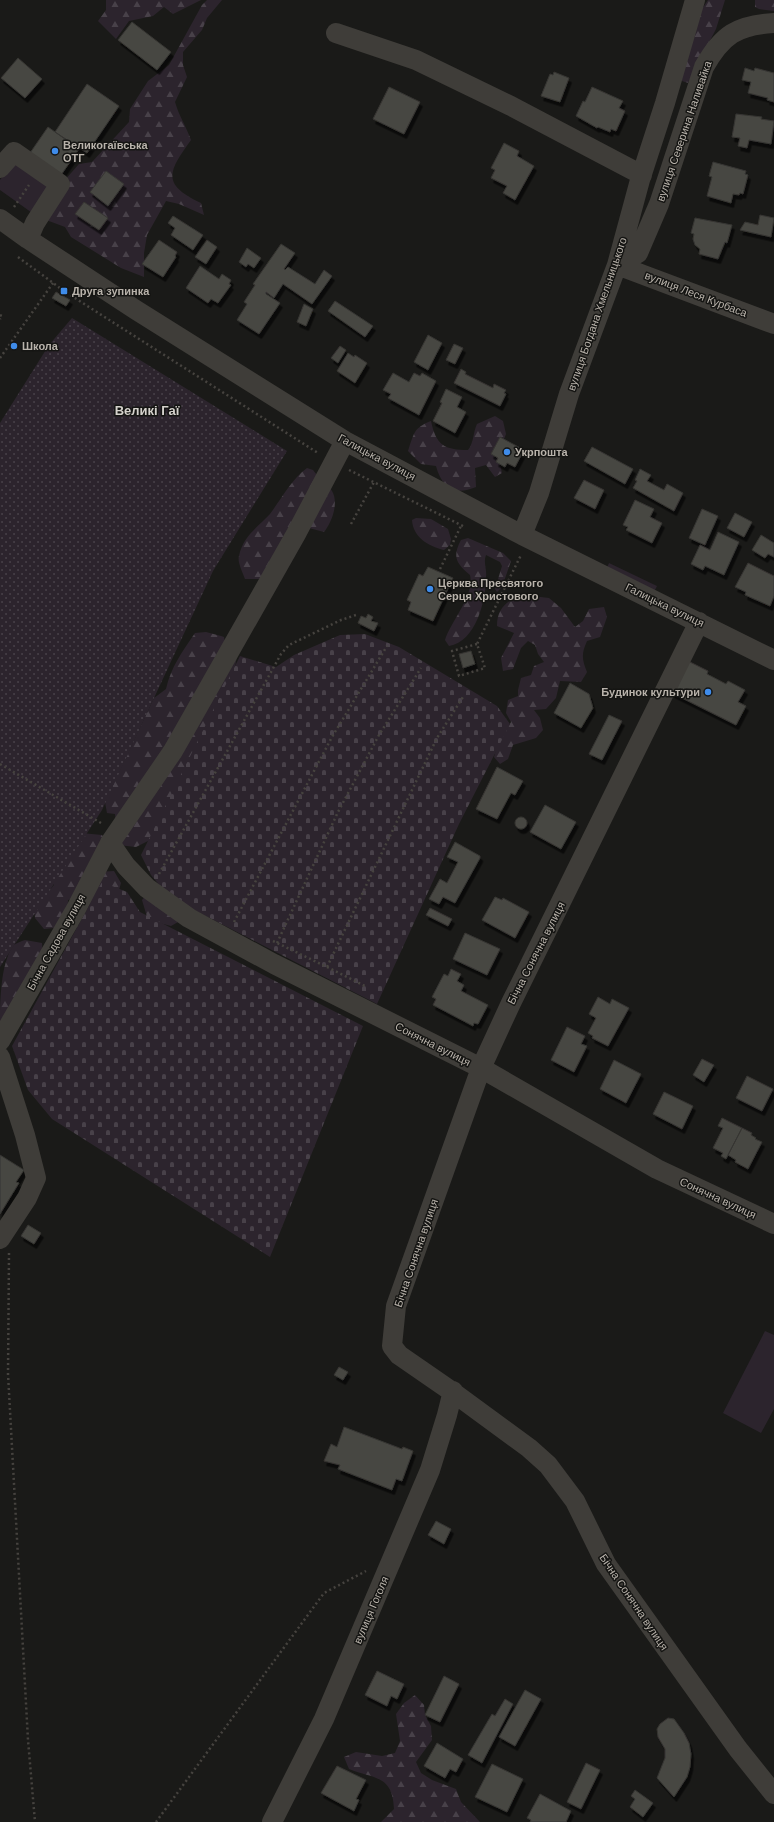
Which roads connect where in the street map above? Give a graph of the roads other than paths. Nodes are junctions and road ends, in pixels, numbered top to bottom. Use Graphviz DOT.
graph roads {
  1 [pos="695,0"];
  2 [pos="774,23"];
  3 [pos="336,33"];
  4 [pos="0,168"];
  5 [pos="642,175"];
  6 [pos="7,210"];
  7 [pos="32,231"];
  8 [pos="617,265"];
  9 [pos="774,324"];
  10 [pos="345,441"];
  11 [pos="522,544"];
  12 [pos="699,622"];
  13 [pos="774,660"];
  14 [pos="113,838"];
  15 [pos="0,1041"];
  16 [pos="0,1059"];
  17 [pos="481,1068"];
  18 [pos="774,1224"];
  19 [pos="5,1232"];
  20 [pos="453,1392"];
  21 [pos="774,1794"];
  22 [pos="272,1822"];
  1 -- 5 [label="street, вулиця Богдана Хмельницького"];
  2 -- 8 [label="street, вулиця Северина Наливайка"];
  3 -- 5 [label="street"];
  4 -- 7 [label="street"];
  5 -- 8 [label="street, вулиця Богдана Хмельницького"];
  6 -- 7 [label="street, Галицька вулиця"];
  7 -- 10 [label="street, Галицька вулиця"];
  8 -- 9 [label="street, вулиця Леся Курбаса"];
  8 -- 11 [label="street, вулиця Богдана Хмельницького"];
  10 -- 11 [label="street, Галицька вулиця"];
  10 -- 14 [label="street, Бічна Садова вулиця"];
  11 -- 12 [label="street, Галицька вулиця"];
  12 -- 13 [label="street, Галицька вулиця"];
  12 -- 17 [label="street, Бічна Сонячна вулиця"];
  14 -- 15 [label="street, Бічна Садова вулиця"];
  14 -- 17 [label="street, Сонячна вулиця"];
  16 -- 19 [label="street"];
  17 -- 18 [label="street, Сонячна вулиця"];
  17 -- 20 [label="street, Бічна Сонячна вулиця"];
  20 -- 21 [label="street, Бічна Сонячна вулиця"];
  20 -- 22 [label="street, вулиця Гоголя"];
}
